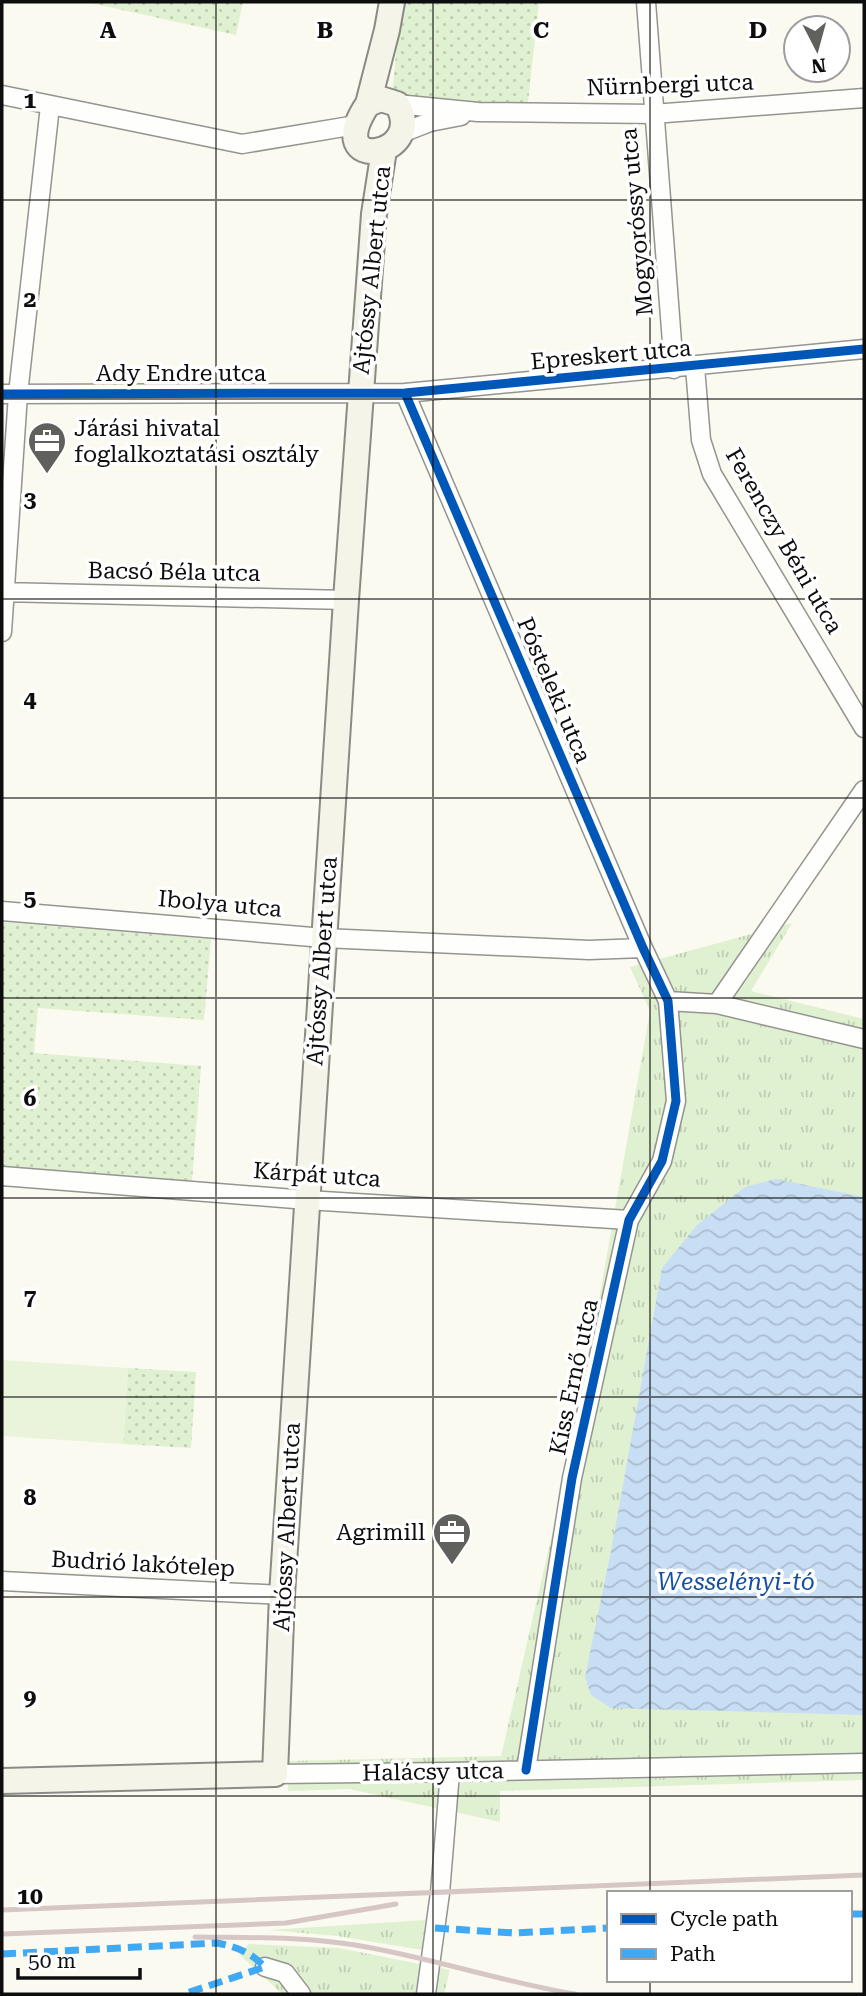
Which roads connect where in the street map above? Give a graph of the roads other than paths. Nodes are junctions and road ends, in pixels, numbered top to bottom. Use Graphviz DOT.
graph roads {
  1 [pos="392,2"];
  2 [pos="646,2"];
  3 [pos="2,95"];
  4 [pos="864,99"];
  5 [pos="50,106"];
  6 [pos="478,112"];
  7 [pos="653,114"];
  8 [pos="377,127"];
  9 [pos="864,349"];
  10 [pos="695,367"];
  11 [pos="674,369"];
  12 [pos="360,393"];
  13 [pos="405,393"];
  14 [pos="10,394"];
  15 [pos="3,592"];
  16 [pos="346,600"];
  17 [pos="2,632"];
  18 [pos="864,728"];
  19 [pos="864,790"];
  20 [pos="2,911"];
  21 [pos="324,938"];
  22 [pos="643,948"];
  23 [pos="668,1001"];
  24 [pos="718,1004"];
  25 [pos="864,1039"];
  26 [pos="2,1176"];
  27 [pos="307,1200"];
  28 [pos="629,1220"];
  29 [pos="2,1581"];
  30 [pos="282,1595"];
  31 [pos="864,1763"];
  32 [pos="526,1770"];
  33 [pos="450,1772"];
  34 [pos="275,1774"];
  35 [pos="2,1781"];
  36 [pos="265,1967"];
  37 [pos="301,1994"];
  38 [pos="426,1994"];
  1 -- 8 [label="main road"];
  2 -- 7 [label="street, Mogyoróssy utca"];
  3 -- 5 [label="street"];
  4 -- 7 [label="street, Nürnbergi utca"];
  5 -- 8 [label="street"];
  5 -- 14 [label="street"];
  6 -- 7 [label="street, Nürnbergi utca"];
  6 -- 8 [label="street, Nürnbergi utca"];
  6 -- 8 [label="street, Nürnbergi utca"];
  7 -- 11 [label="street, Mogyoróssy utca"];
  8 -- 12 [label="main road, Ajtóssy Albert utca"];
  9 -- 10 [label="street, Epreskert utca"];
  10 -- 11 [label="street, Epreskert utca"];
  10 -- 18 [label="street, Ferenczy Béni utca"];
  11 -- 13 [label="street, Epreskert utca"];
  12 -- 13 [label="street, Epreskert utca"];
  12 -- 14 [label="street, Ady Endre utca"];
  12 -- 16 [label="main road, Ajtóssy Albert utca"];
  13 -- 22 [label="street, Pósteleki utca"];
  14 -- 15 [label="street"];
  15 -- 16 [label="street, Bacsó Béla utca"];
  15 -- 17 [label="street"];
  16 -- 21 [label="main road, Ajtóssy Albert utca"];
  19 -- 24 [label="street"];
  20 -- 21 [label="street, Ibolya utca"];
  21 -- 22 [label="street, Ibolya utca"];
  21 -- 27 [label="main road, Ajtóssy Albert utca"];
  22 -- 23 [label="street, Pósteleki utca"];
  23 -- 24 [label="street"];
  23 -- 28 [label="street, Kiss Ernő utca"];
  24 -- 25 [label="street"];
  26 -- 27 [label="street, Kárpát utca"];
  27 -- 28 [label="street, Kárpát utca"];
  27 -- 30 [label="main road, Ajtóssy Albert utca"];
  28 -- 32 [label="street, Kiss Ernő utca"];
  29 -- 30 [label="street, Budrió lakótelep"];
  30 -- 34 [label="main road, Ajtóssy Albert utca"];
  31 -- 32 [label="street, Halácsy utca"];
  32 -- 33 [label="street, Halácsy utca"];
  33 -- 34 [label="street, Halácsy utca"];
  33 -- 38 [label="street"];
  34 -- 35 [label="main road, Halácsy utca"];
  36 -- 37 [label="street"];
}
